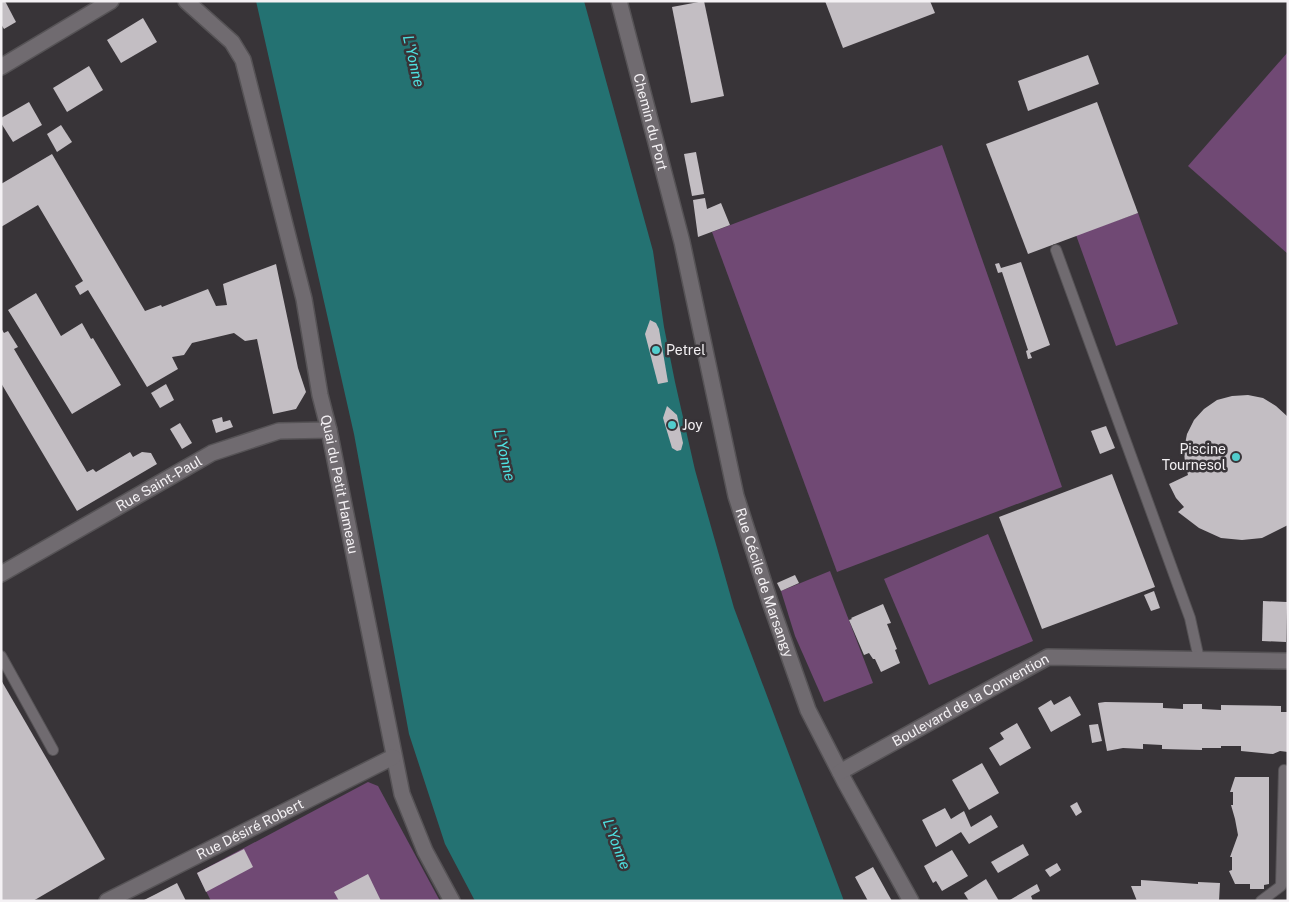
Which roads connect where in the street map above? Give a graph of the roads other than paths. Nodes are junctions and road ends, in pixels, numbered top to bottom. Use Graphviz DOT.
graph roads {
  1 [pos="111,1"];
  2 [pos="186,1"];
  3 [pos="619,1"];
  4 [pos="1,67"];
  5 [pos="682,242"];
  6 [pos="1056,250"];
  7 [pos="329,430"];
  8 [pos="1,574"];
  9 [pos="1,656"];
  10 [pos="1199,660"];
  11 [pos="1288,661"];
  12 [pos="53,750"];
  13 [pos="393,757"];
  14 [pos="1284,770"];
  15 [pos="840,772"];
  16 [pos="107,901"];
  17 [pos="452,901"];
  18 [pos="911,901"];
  19 [pos="1262,901"];
  1 -- 4 [label="street"];
  2 -- 7 [label="street, Quai du Petit Hameau"];
  3 -- 5 [label="street, Chemin du Port"];
  5 -- 15 [label="street, Rue Cécile de Marsangy"];
  6 -- 10 [label="lane"];
  7 -- 8 [label="street, Rue Saint-Paul"];
  7 -- 13 [label="street, Quai du Petit Hameau"];
  9 -- 12 [label="lane"];
  10 -- 11 [label="street, Boulevard de la Convention"];
  10 -- 15 [label="street, Boulevard de la Convention"];
  13 -- 16 [label="street, Rue Désiré Robert"];
  13 -- 17 [label="street, Quai du Petit Hameau"];
  14 -- 19 [label="lane"];
  15 -- 18 [label="street, Rue Cécile de Marsangy"];
}
